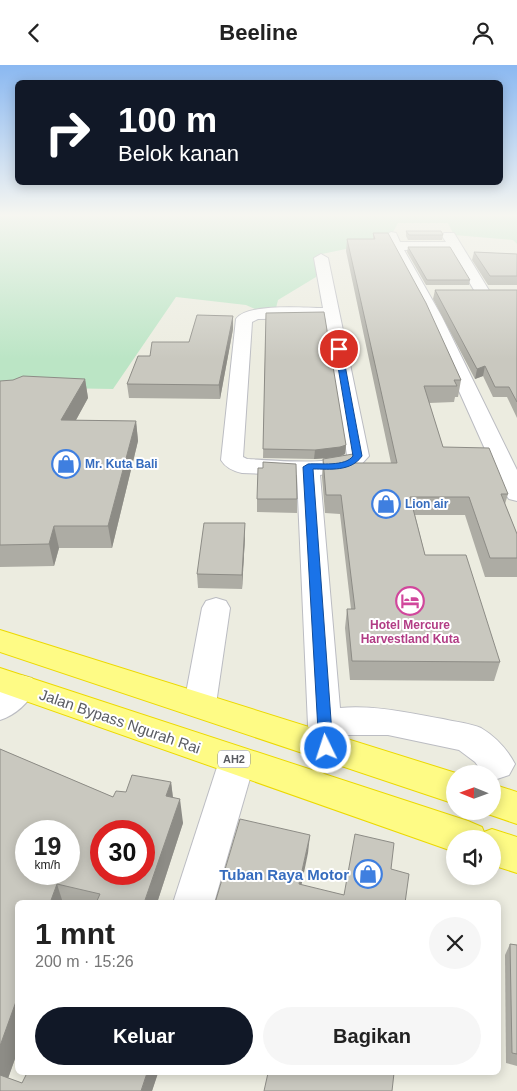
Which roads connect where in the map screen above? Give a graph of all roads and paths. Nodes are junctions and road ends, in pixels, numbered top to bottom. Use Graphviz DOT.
graph roads {
  1 [pos="321,264"];
  2 [pos="404,264"];
  3 [pos="466,264"];
  4 [pos="464,292"];
  5 [pos="482,293"];
  6 [pos="498,293"];
  7 [pos="332,313"];
  8 [pos="508,458"];
  9 [pos="308,467"];
  10 [pos="517,494"];
  11 [pos="216,608"];
  12 [pos="0,641"];
  13 [pos="7,691"];
  14 [pos="200,705"];
  15 [pos="325,736"];
  16 [pos="238,761"];
  17 [pos="502,766"];
  18 [pos="446,784"];
  19 [pos="501,803"];
  20 [pos="517,807"];
  21 [pos="446,832"];
  22 [pos="501,850"];
  23 [pos="517,855"];
  24 [pos="194,900"];
  1 -- 7 [label="street"];
  2 -- 8 [label="street"];
  3 -- 5 [label="street"];
  4 -- 5 [label="street"];
  5 -- 6 [label="street"];
  7 -- 9 [label="street"];
  7 -- 9 [label="street"];
  8 -- 10 [label="street"];
  9 -- 15 [label="street"];
  11 -- 14 [label="street"];
  12 -- 14 [label="highway"];
  13 -- 16 [label="highway, Jalan Bypass Ngurah Rai / AH2"];
  14 -- 15 [label="highway"];
  15 -- 17 [label="street"];
  15 -- 18 [label="highway"];
  16 -- 21 [label="highway, Jalan Bypass Ngurah Rai / AH2"];
  16 -- 24 [label="street"];
  19 -- 20 [label="highway"];
  22 -- 23 [label="highway"];
}
